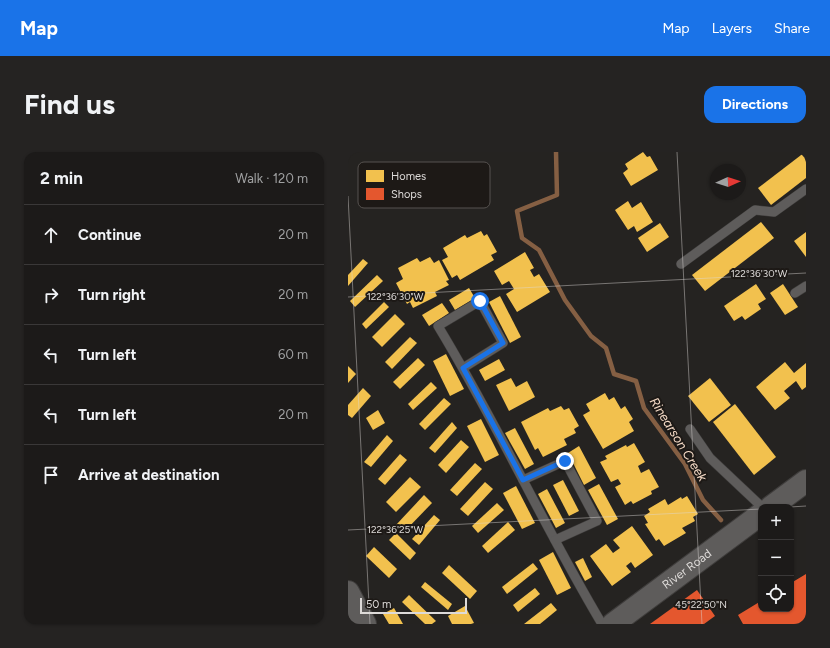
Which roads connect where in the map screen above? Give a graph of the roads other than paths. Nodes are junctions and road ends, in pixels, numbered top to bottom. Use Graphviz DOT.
graph roads {
  1 [pos="806,189"];
  2 [pos="681,264"];
  3 [pos="806,286"];
  4 [pos="795,293"];
  5 [pos="463,368"];
  6 [pos="690,429"];
  7 [pos="523,480"];
  8 [pos="806,480"];
  9 [pos="759,504"];
  10 [pos="775,504"];
  11 [pos="758,516"];
  12 [pos="555,540"];
  13 [pos="348,592"];
  14 [pos="365,624"];
  15 [pos="602,624"];
  16 [pos="612,624"];
  1 -- 2 [label="lane"];
  3 -- 4 [label="lane"];
  5 -- 5 [label="lane"];
  5 -- 7 [label="lane"];
  6 -- 9 [label="lane"];
  7 -- 12 [label="lane"];
  7 -- 12 [label="lane"];
  8 -- 10 [label="street"];
  11 -- 16 [label="street, River Road"];
  12 -- 15 [label="lane"];
  13 -- 14 [label="street"];
}
